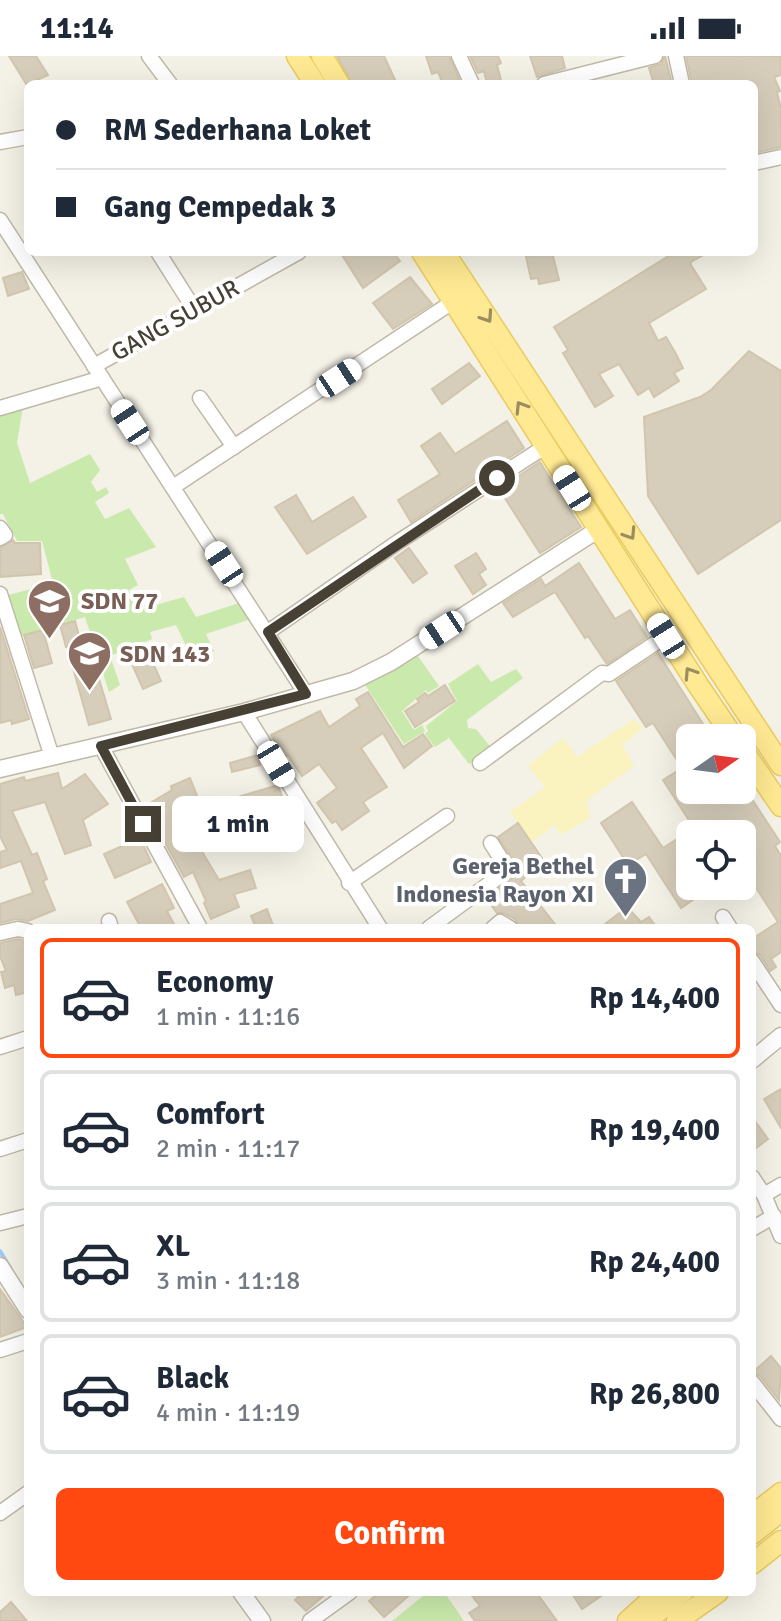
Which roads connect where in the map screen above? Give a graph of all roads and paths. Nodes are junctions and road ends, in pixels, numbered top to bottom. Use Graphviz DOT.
graph roads {
  1 [pos="149,56"];
  2 [pos="297,56"];
  3 [pos="322,56"];
  4 [pos="459,56"];
  5 [pos="655,56"];
  6 [pos="676,56"];
  7 [pos="167,80"];
  8 [pos="312,80"];
  9 [pos="337,80"];
  10 [pos="470,80"];
  11 [pos="560,80"];
  12 [pos="681,80"];
  13 [pos="24,138"];
  14 [pos="0,142"];
  15 [pos="781,157"];
  16 [pos="758,162"];
  17 [pos="0,220"];
  18 [pos="161,256"];
  19 [pos="292,256"];
  20 [pos="425,256"];
  21 [pos="447,256"];
  22 [pos="454,301"];
  23 [pos="194,309"];
  24 [pos="98,372"];
  25 [pos="200,398"];
  26 [pos="0,408"];
  27 [pos="546,446"];
  28 [pos="234,447"];
  29 [pos="173,487"];
  30 [pos="0,528"];
  31 [pos="599,529"];
  32 [pos="0,538"];
  33 [pos="0,594"];
  34 [pos="268,632"];
  35 [pos="666,636"];
  36 [pos="306,694"];
  37 [pos="244,712"];
  38 [pos="725,724"];
  39 [pos="101,746"];
  40 [pos="778,752"];
  41 [pos="52,757"];
  42 [pos="480,763"];
  43 [pos="0,769"];
  44 [pos="756,769"];
  45 [pos="781,806"];
  46 [pos="447,816"];
  47 [pos="491,843"];
  48 [pos="349,883"];
  49 [pos="198,924"];
  50 [pos="372,924"];
  51 [pos="434,924"];
  52 [pos="24,930"];
  53 [pos="0,933"];
  54 [pos="756,967"];
  55 [pos="781,1005"];
  56 [pos="781,1036"];
  57 [pos="24,1039"];
  58 [pos="0,1047"];
  59 [pos="756,1057"];
  60 [pos="24,1141"];
  61 [pos="0,1149"];
  62 [pos="756,1183"];
  63 [pos="781,1185"];
  64 [pos="764,1195"];
  65 [pos="774,1216"];
  66 [pos="24,1217"];
  67 [pos="0,1223"];
  68 [pos="756,1227"];
  69 [pos="781,1236"];
  70 [pos="0,1266"];
  71 [pos="24,1304"];
  72 [pos="24,1342"];
  73 [pos="0,1350"];
  74 [pos="756,1387"];
  75 [pos="781,1419"];
  76 [pos="781,1493"];
  77 [pos="24,1496"];
  78 [pos="781,1511"];
  79 [pos="0,1513"];
  80 [pos="756,1513"];
  81 [pos="781,1527"];
  82 [pos="756,1531"];
  83 [pos="781,1541"];
  84 [pos="756,1547"];
  85 [pos="756,1561"];
  86 [pos="244,1596"];
  87 [pos="344,1596"];
  88 [pos="656,1596"];
  89 [pos="678,1596"];
  90 [pos="695,1596"];
  91 [pos="712,1596"];
  92 [pos="262,1621"];
  93 [pos="310,1621"];
  94 [pos="628,1621"];
  95 [pos="646,1621"];
  96 [pos="667,1621"];
  97 [pos="677,1621"];
  1 -- 7 [label="street"];
  2 -- 8 [label="main road"];
  3 -- 9 [label="main road"];
  4 -- 10 [label="street"];
  5 -- 11 [label="street"];
  6 -- 12 [label="street"];
  13 -- 14 [label="street"];
  15 -- 16 [label="street"];
  17 -- 24 [label="street"];
  18 -- 23 [label="street"];
  19 -- 23 [label="street, GANG SUBUR"];
  20 -- 22 [label="main road"];
  21 -- 40 [label="main road, one-way"];
  27 -- 22 [label="main road, one-way"];
  22 -- 28 [label="street"];
  23 -- 24 [label="street, GANG SUBUR"];
  24 -- 26 [label="street, GANG SUBUR"];
  24 -- 29 [label="street"];
  25 -- 28 [label="street"];
  27 -- 31 [label="main road"];
  27 -- 34 [label="street"];
  28 -- 29 [label="street"];
  29 -- 34 [label="street"];
  30 -- 32 [label="street"];
  31 -- 35 [label="main road"];
  31 -- 36 [label="street"];
  33 -- 41 [label="street"];
  34 -- 36 [label="street"];
  38 -- 35 [label="main road, one-way"];
  35 -- 42 [label="street"];
  36 -- 37 [label="street"];
  37 -- 39 [label="street"];
  37 -- 48 [label="street"];
  39 -- 41 [label="street"];
  39 -- 49 [label="street"];
  41 -- 43 [label="street"];
  44 -- 45 [label="main road"];
  46 -- 48 [label="street"];
  47 -- 51 [label="street"];
  48 -- 50 [label="street"];
  52 -- 53 [label="street"];
  54 -- 55 [label="street"];
  56 -- 59 [label="street"];
  57 -- 58 [label="street"];
  60 -- 61 [label="street"];
  62 -- 64 [label="street"];
  63 -- 64 [label="street"];
  64 -- 65 [label="street"];
  65 -- 68 [label="street"];
  65 -- 69 [label="street"];
  66 -- 67 [label="street"];
  70 -- 71 [label="street"];
  72 -- 73 [label="street"];
  74 -- 75 [label="street"];
  76 -- 80 [label="main road"];
  77 -- 79 [label="street"];
  78 -- 82 [label="main road"];
  81 -- 84 [label="main road"];
  83 -- 85 [label="main road"];
  86 -- 92 [label="street"];
  87 -- 93 [label="street"];
  88 -- 94 [label="main road"];
  89 -- 95 [label="main road"];
  90 -- 96 [label="main road"];
  91 -- 97 [label="main road"];
}
